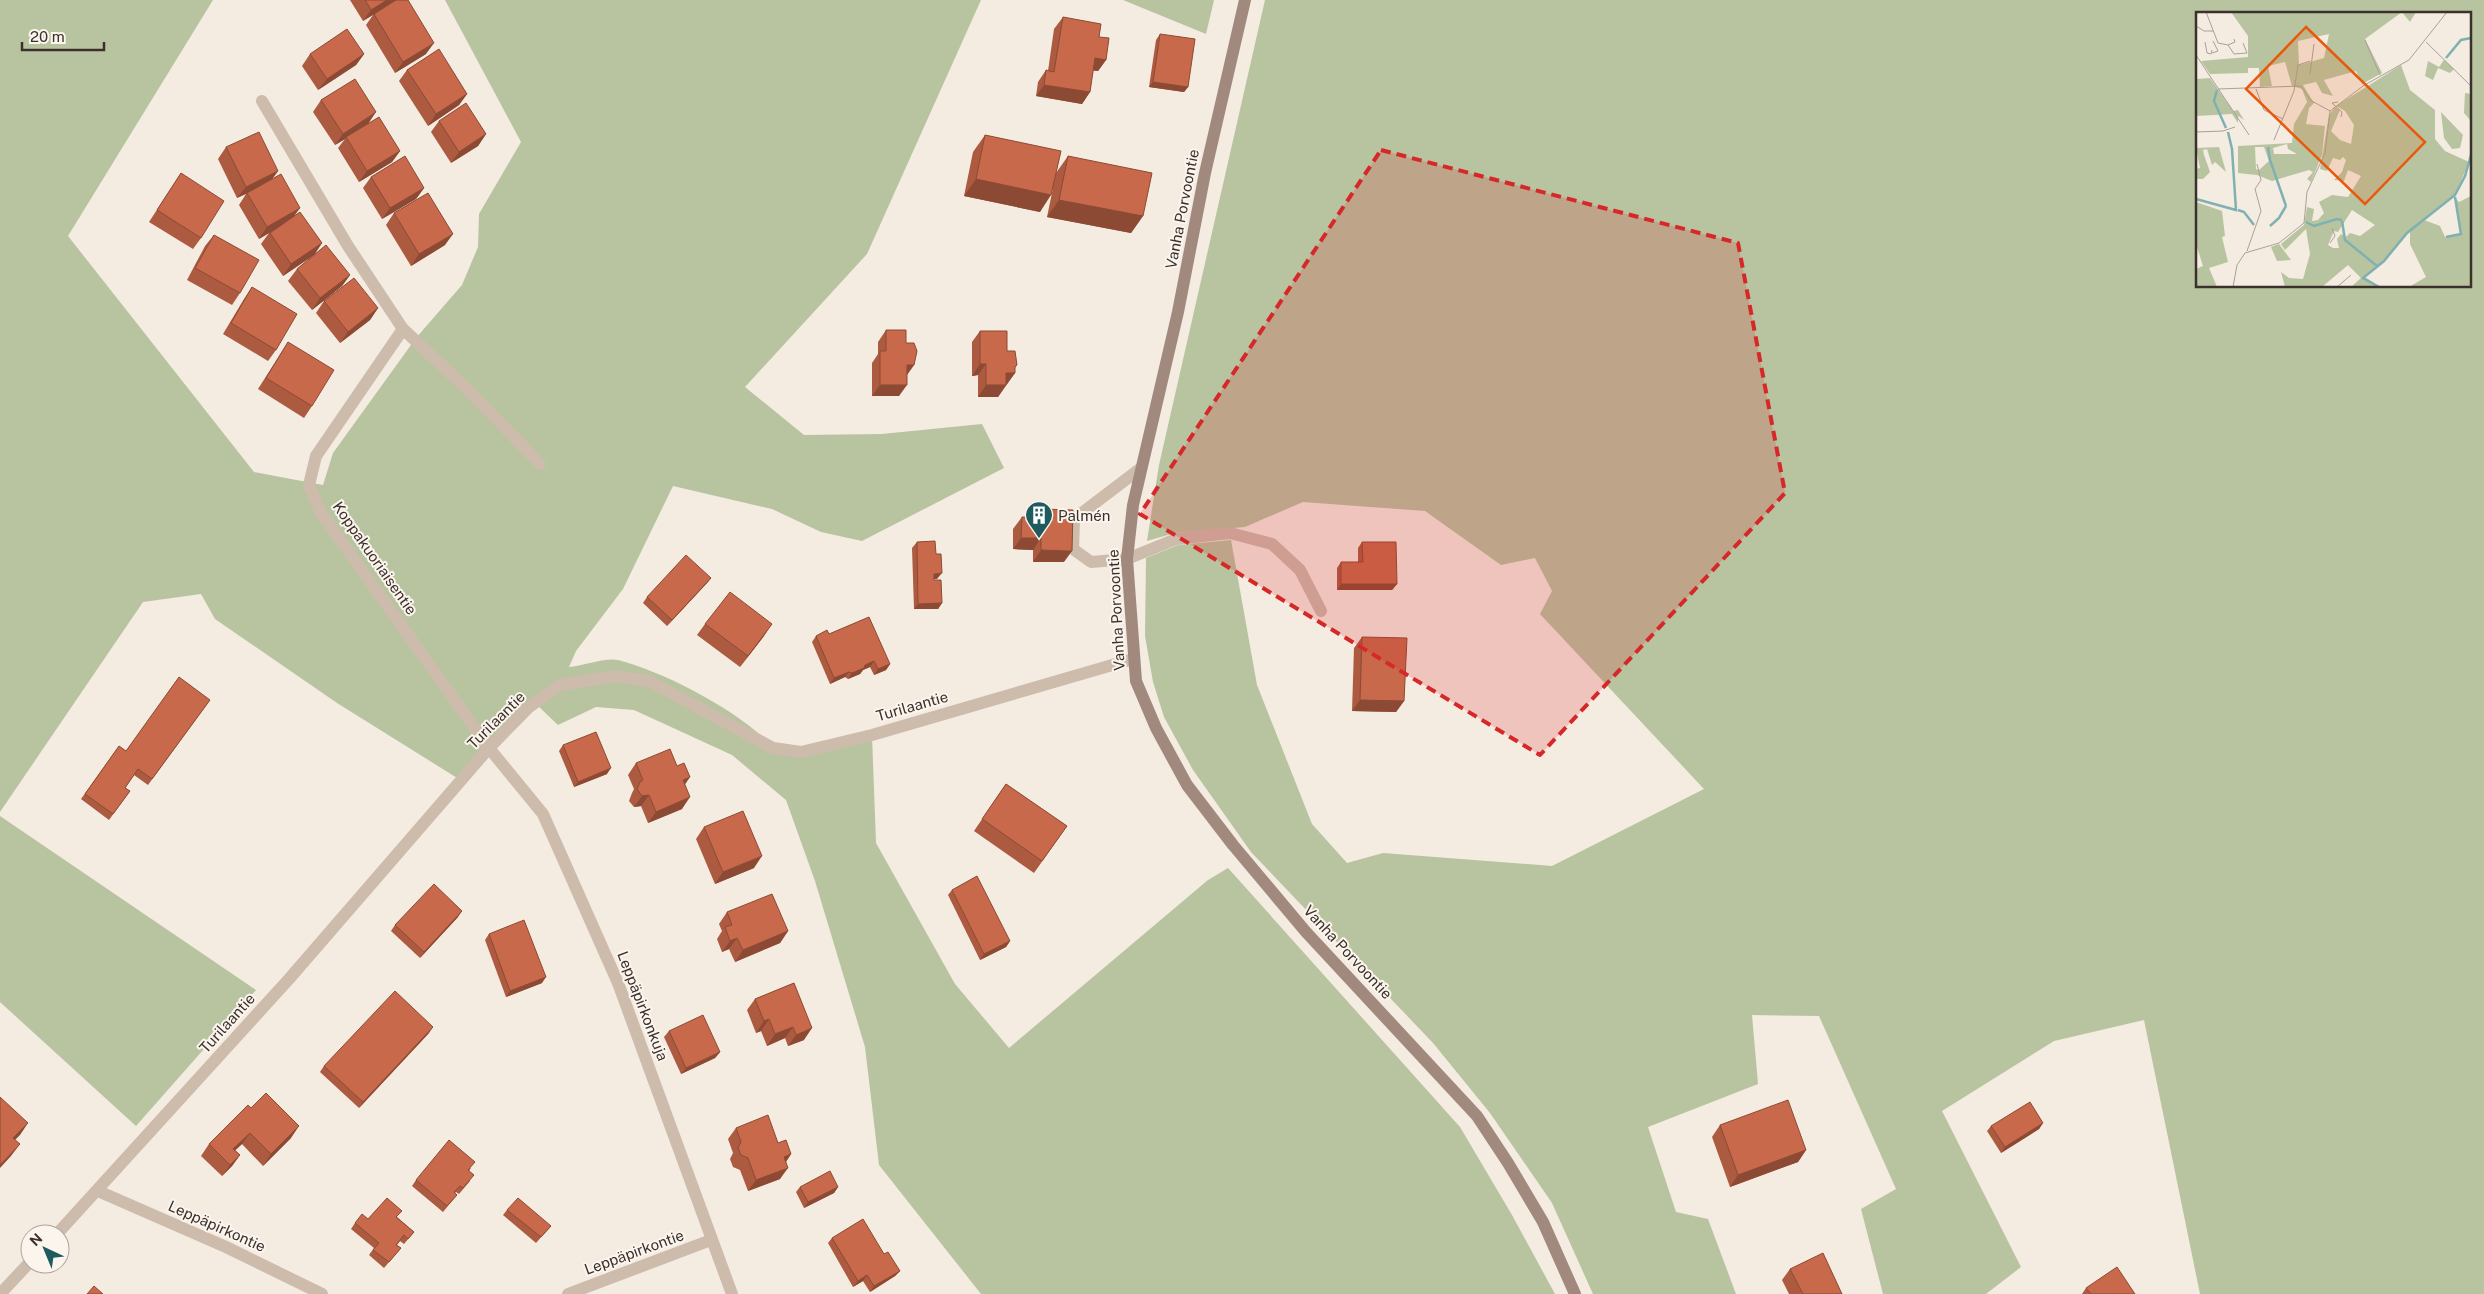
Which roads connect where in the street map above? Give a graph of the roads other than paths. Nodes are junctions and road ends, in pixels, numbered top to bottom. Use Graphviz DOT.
graph roads {
  1 [pos="1245,0"];
  2 [pos="262,101"];
  3 [pos="403,329"];
  4 [pos="540,464"];
  5 [pos="1141,468"];
  6 [pos="1127,559"];
  7 [pos="1321,611"];
  8 [pos="1133,659"];
  9 [pos="489,748"];
  10 [pos="98,1191"];
  11 [pos="67,1224"];
  12 [pos="711,1240"];
  13 [pos="20,1273"];
  14 [pos="0,1294"];
  15 [pos="322,1294"];
  16 [pos="568,1294"];
  17 [pos="732,1294"];
  18 [pos="1575,1294"];
  1 -- 5 [label="street, Vanha Porvoontie"];
  2 -- 3 [label="street"];
  3 -- 4 [label="street"];
  3 -- 9 [label="street, Koppakuoriaisentie"];
  5 -- 6 [label="street, Vanha Porvoontie"];
  5 -- 6 [label="street"];
  6 -- 7 [label="street"];
  6 -- 8 [label="street, Vanha Porvoontie"];
  8 -- 9 [label="street, Turilaantie"];
  8 -- 18 [label="street, Vanha Porvoontie"];
  9 -- 10 [label="street, Turilaantie"];
  9 -- 12 [label="street, Leppäpirkonkuja"];
  10 -- 11 [label="street, Turilaantie"];
  10 -- 15 [label="street, Leppäpirkontie"];
  12 -- 16 [label="street, Leppäpirkontie"];
  12 -- 17 [label="street, Leppäpirkonkuja"];
  13 -- 14 [label="street"];
}
